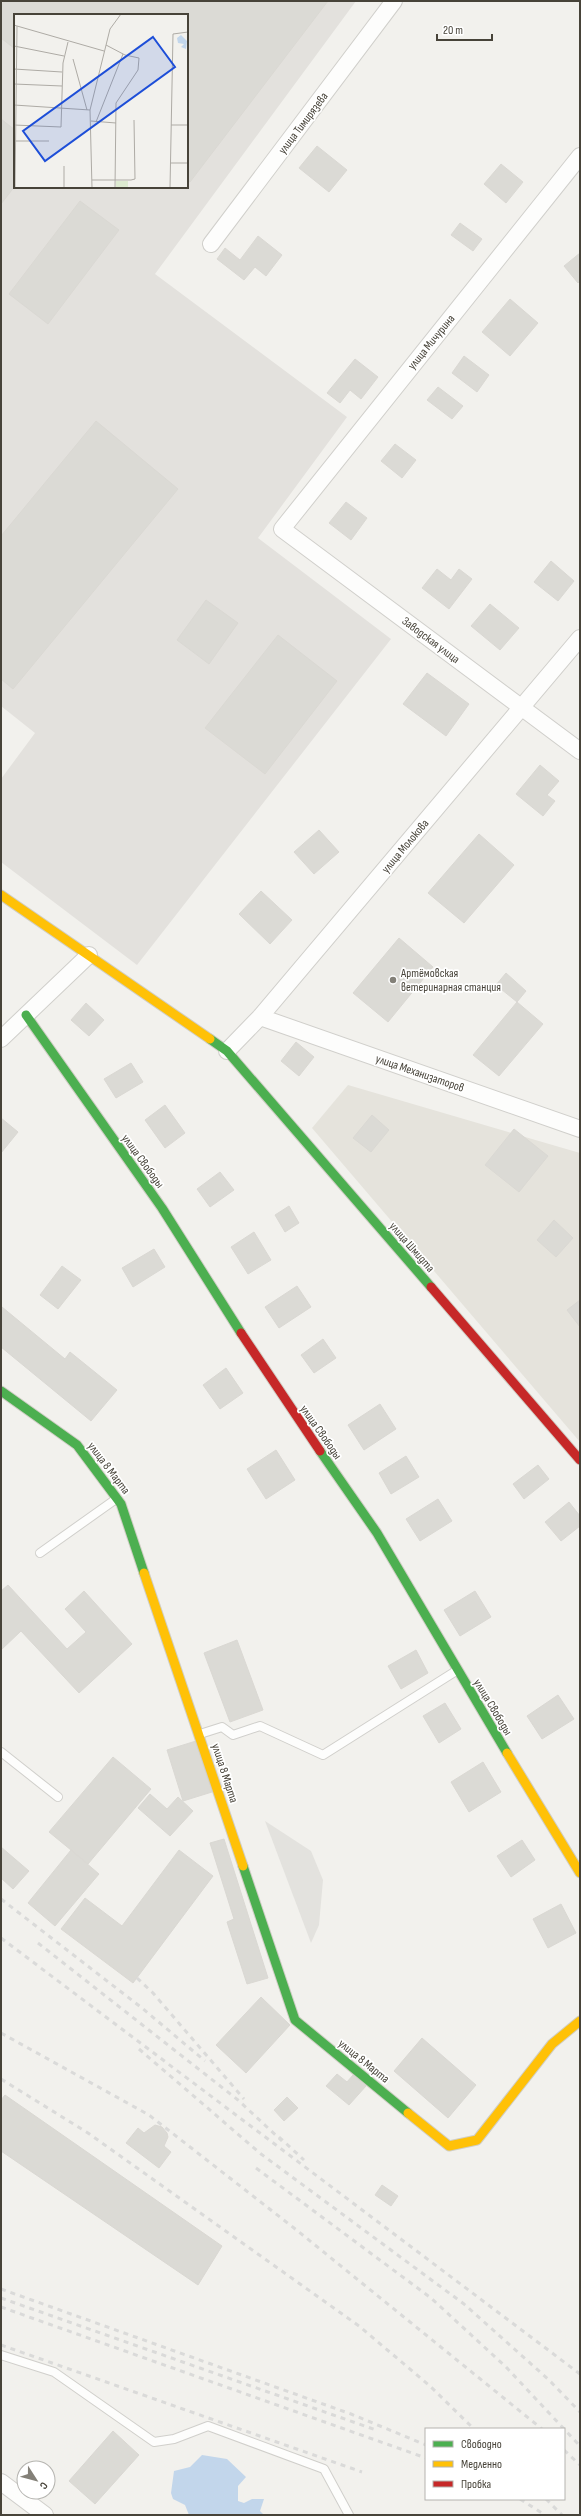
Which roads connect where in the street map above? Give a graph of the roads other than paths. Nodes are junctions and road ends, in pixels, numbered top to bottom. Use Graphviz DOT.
graph roads {
  1 [pos="394,1"];
  2 [pos="580,156"];
  3 [pos="211,244"];
  4 [pos="282,529"];
  5 [pos="580,638"];
  6 [pos="522,708"];
  7 [pos="580,751"];
  8 [pos="1,895"];
  9 [pos="89,955"];
  10 [pos="26,1015"];
  11 [pos="260,1016"];
  12 [pos="1,1039"];
  13 [pos="227,1051"];
  14 [pos="580,1129"];
  15 [pos="1,1391"];
  16 [pos="580,1460"];
  17 [pos="117,1498"];
  18 [pos="40,1553"];
  19 [pos="457,1671"];
  20 [pos="200,1734"];
  21 [pos="1,1752"];
  22 [pos="58,1797"];
  23 [pos="580,1873"];
  24 [pos="580,2021"];
  25 [pos="1,2355"];
  26 [pos="1,2482"];
  27 [pos="45,2515"];
  28 [pos="349,2515"];
  1 -- 3 [label="street, улица Тимирязева"];
  2 -- 4 [label="street, улица Мичурина"];
  4 -- 6 [label="street, Заводская улица"];
  5 -- 6 [label="street, улица Молокова"];
  6 -- 7 [label="street, Заводская улица"];
  6 -- 11 [label="street, улица Молокова"];
  8 -- 9 [label="street"];
  9 -- 10 [label="street"];
  9 -- 13 [label="street"];
  10 -- 12 [label="street"];
  10 -- 19 [label="street, улица Свободы"];
  11 -- 13 [label="street, улица Молокова"];
  11 -- 14 [label="street, улица Механизаторов"];
  13 -- 16 [label="street, улица Шмидта"];
  15 -- 17 [label="street, улица 8 Марта"];
  17 -- 18 [label="lane"];
  17 -- 20 [label="street, улица 8 Марта"];
  19 -- 20 [label="lane"];
  19 -- 23 [label="street, улица Свободы"];
  20 -- 24 [label="street, улица 8 Марта"];
  21 -- 22 [label="lane"];
  25 -- 28 [label="lane"];
  26 -- 27 [label="street"];
}
